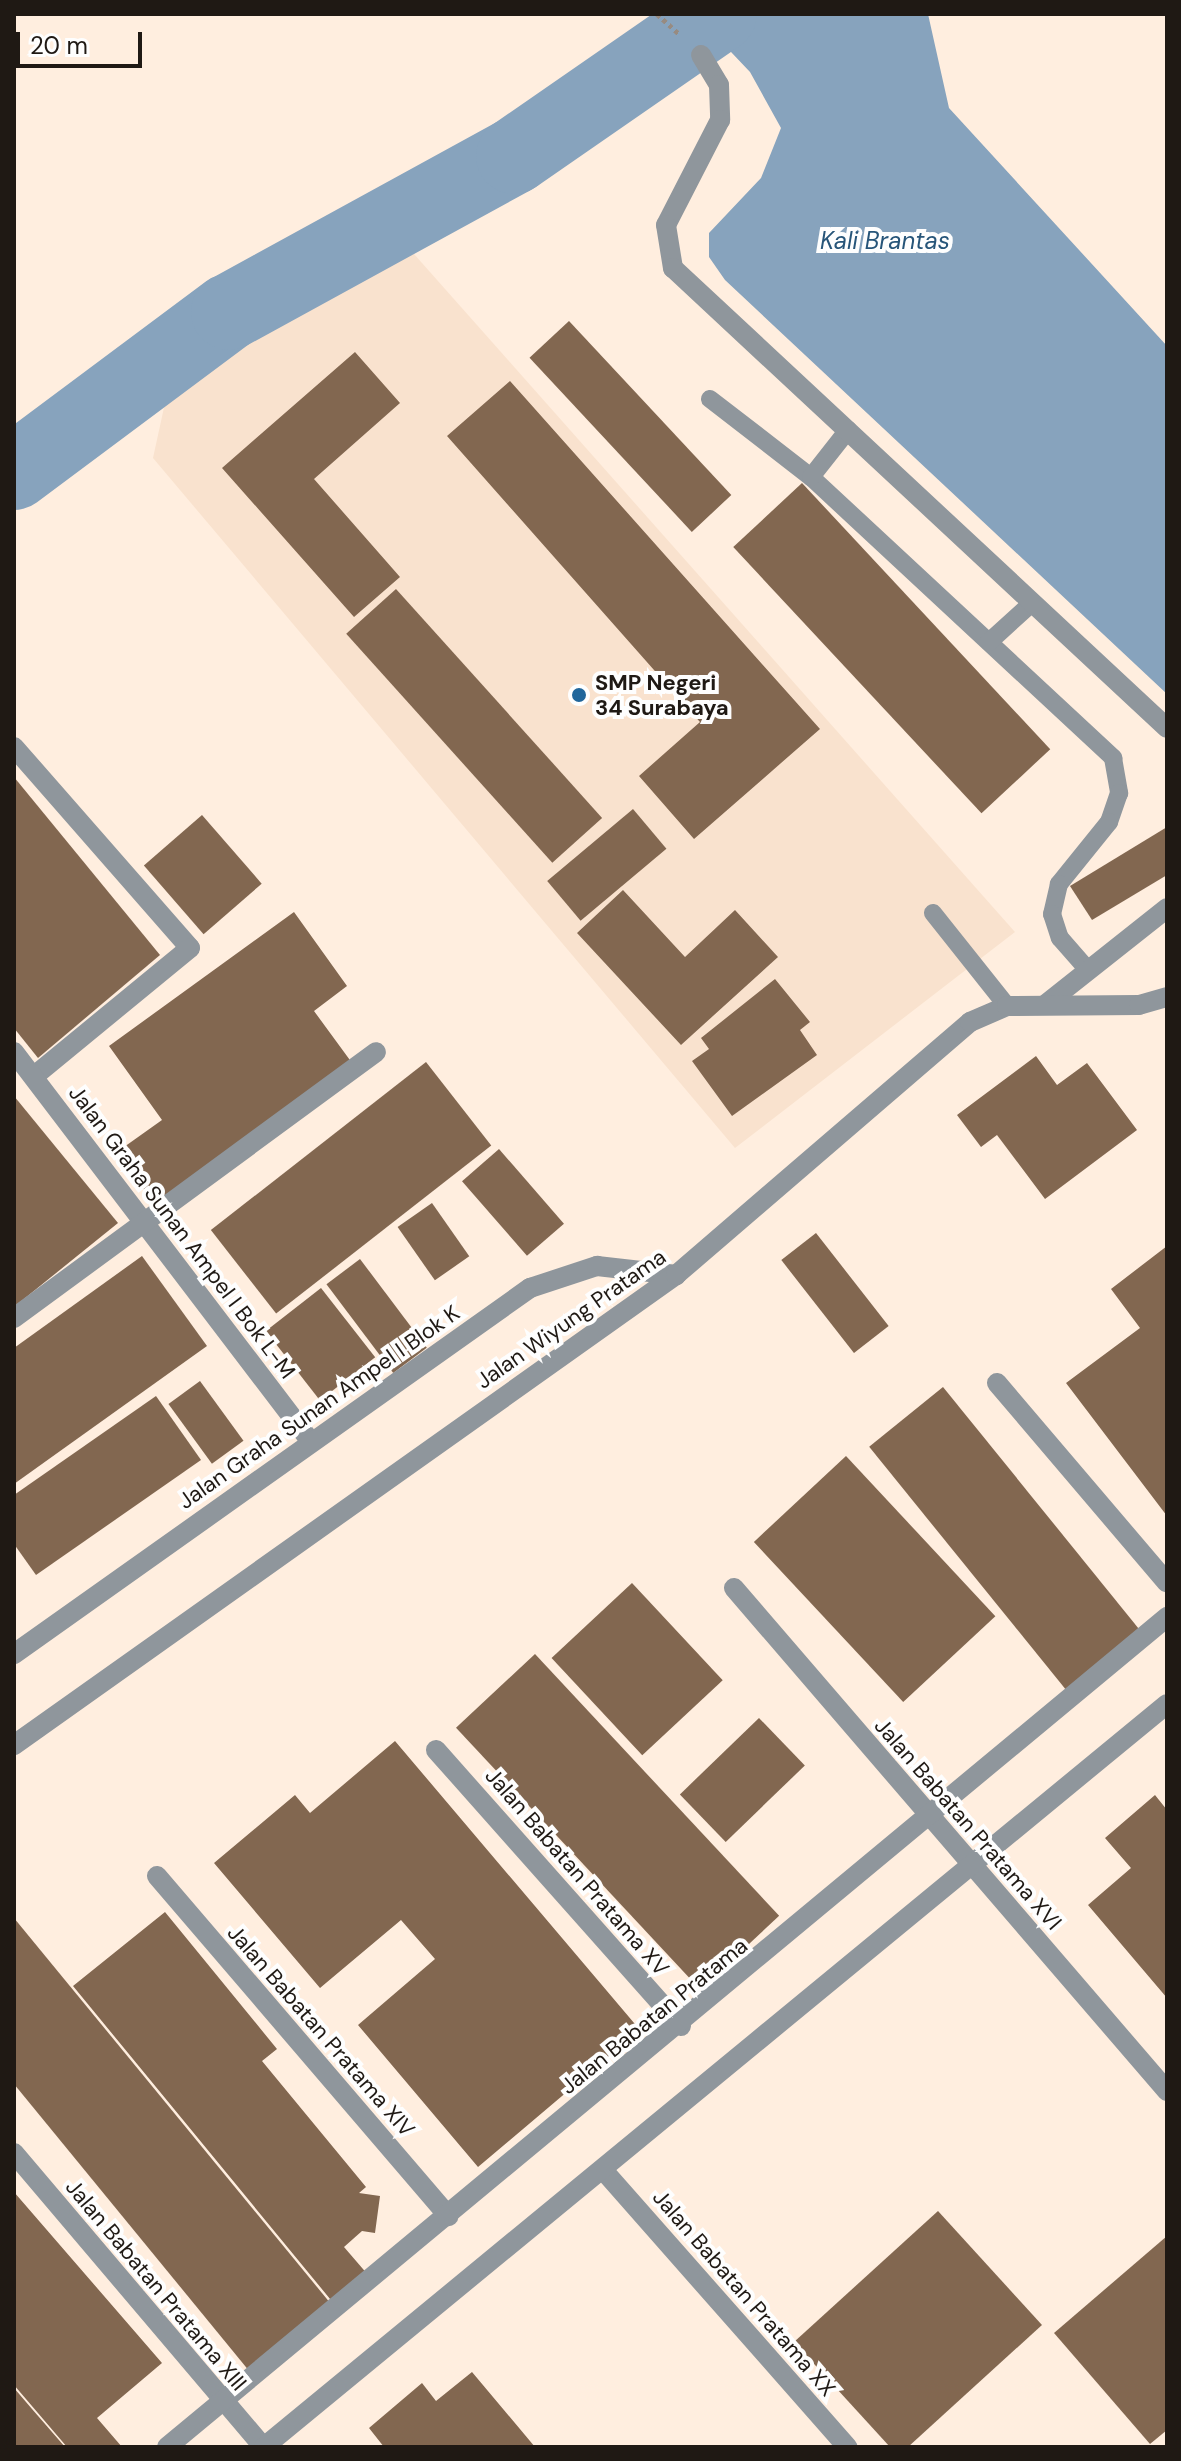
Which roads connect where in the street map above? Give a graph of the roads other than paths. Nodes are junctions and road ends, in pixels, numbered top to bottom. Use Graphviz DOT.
graph roads {
  1 [pos="701,55"];
  2 [pos="710,399"];
  3 [pos="848,430"];
  4 [pos="811,477"];
  5 [pos="1033,602"];
  6 [pos="989,642"];
  7 [pos="1167,728"];
  8 [pos="14,747"];
  9 [pos="1167,908"];
  10 [pos="933,913"];
  11 [pos="1088,970"];
  12 [pos="1167,997"];
  13 [pos="1046,1004"];
  14 [pos="1007,1006"];
  15 [pos="14,1052"];
  16 [pos="376,1052"];
  17 [pos="34,1076"];
  18 [pos="145,1225"];
  19 [pos="676,1275"];
  20 [pos="14,1318"];
  21 [pos="997,1383"];
  22 [pos="310,1441"];
  23 [pos="1167,1583"];
  24 [pos="734,1588"];
  25 [pos="1167,1617"];
  26 [pos="14,1654"];
  27 [pos="1167,1704"];
  28 [pos="14,1745"];
  29 [pos="436,1750"];
  30 [pos="931,1820"];
  31 [pos="973,1868"];
  32 [pos="157,1876"];
  33 [pos="681,2026"];
  34 [pos="1167,2091"];
  35 [pos="14,2153"];
  36 [pos="604,2171"];
  37 [pos="448,2216"];
  38 [pos="224,2403"];
  39 [pos="167,2447"];
  40 [pos="264,2447"];
  41 [pos="847,2447"];
  1 -- 3 [label="street"];
  2 -- 4 [label="lane"];
  3 -- 4 [label="lane"];
  3 -- 5 [label="street"];
  4 -- 6 [label="lane"];
  5 -- 6 [label="lane"];
  5 -- 7 [label="street"];
  6 -- 11 [label="lane"];
  8 -- 17 [label="street"];
  9 -- 11 [label="street"];
  10 -- 14 [label="lane"];
  11 -- 13 [label="street"];
  12 -- 13 [label="street, Jalan Wiyung Pratama"];
  13 -- 14 [label="street, Jalan Wiyung Pratama"];
  14 -- 19 [label="street, Jalan Wiyung Pratama"];
  15 -- 17 [label="street, Jalan Graha Sunan Ampel I Bok L-M"];
  16 -- 18 [label="street"];
  17 -- 18 [label="street, Jalan Graha Sunan Ampel I Bok L-M"];
  18 -- 20 [label="street"];
  18 -- 22 [label="street, Jalan Graha Sunan Ampel I Bok L-M"];
  19 -- 22 [label="street, Jalan Graha Sunan Ampel I Blok K"];
  19 -- 28 [label="street, Jalan Wiyung Pratama"];
  21 -- 23 [label="street"];
  22 -- 26 [label="street, Jalan Graha Sunan Ampel I Blok K"];
  24 -- 30 [label="street, Jalan Babatan Pratama XVI"];
  25 -- 30 [label="street, Jalan Babatan Pratama"];
  27 -- 31 [label="street"];
  29 -- 33 [label="street, Jalan Babatan Pratama XV"];
  30 -- 31 [label="street, Jalan Babatan Pratama XVI"];
  30 -- 33 [label="street, Jalan Babatan Pratama"];
  31 -- 34 [label="street, Jalan Babatan Pratama XVI"];
  31 -- 36 [label="street"];
  32 -- 37 [label="street, Jalan Babatan Pratama XIV"];
  33 -- 37 [label="street, Jalan Babatan Pratama"];
  35 -- 38 [label="street, Jalan Babatan Pratama XIII"];
  36 -- 40 [label="street"];
  36 -- 41 [label="street, Jalan Babatan Pratama XX"];
  37 -- 38 [label="street, Jalan Babatan Pratama"];
  38 -- 39 [label="street, Jalan Babatan Pratama"];
  38 -- 40 [label="street, Jalan Babatan Pratama XIII"];
}
